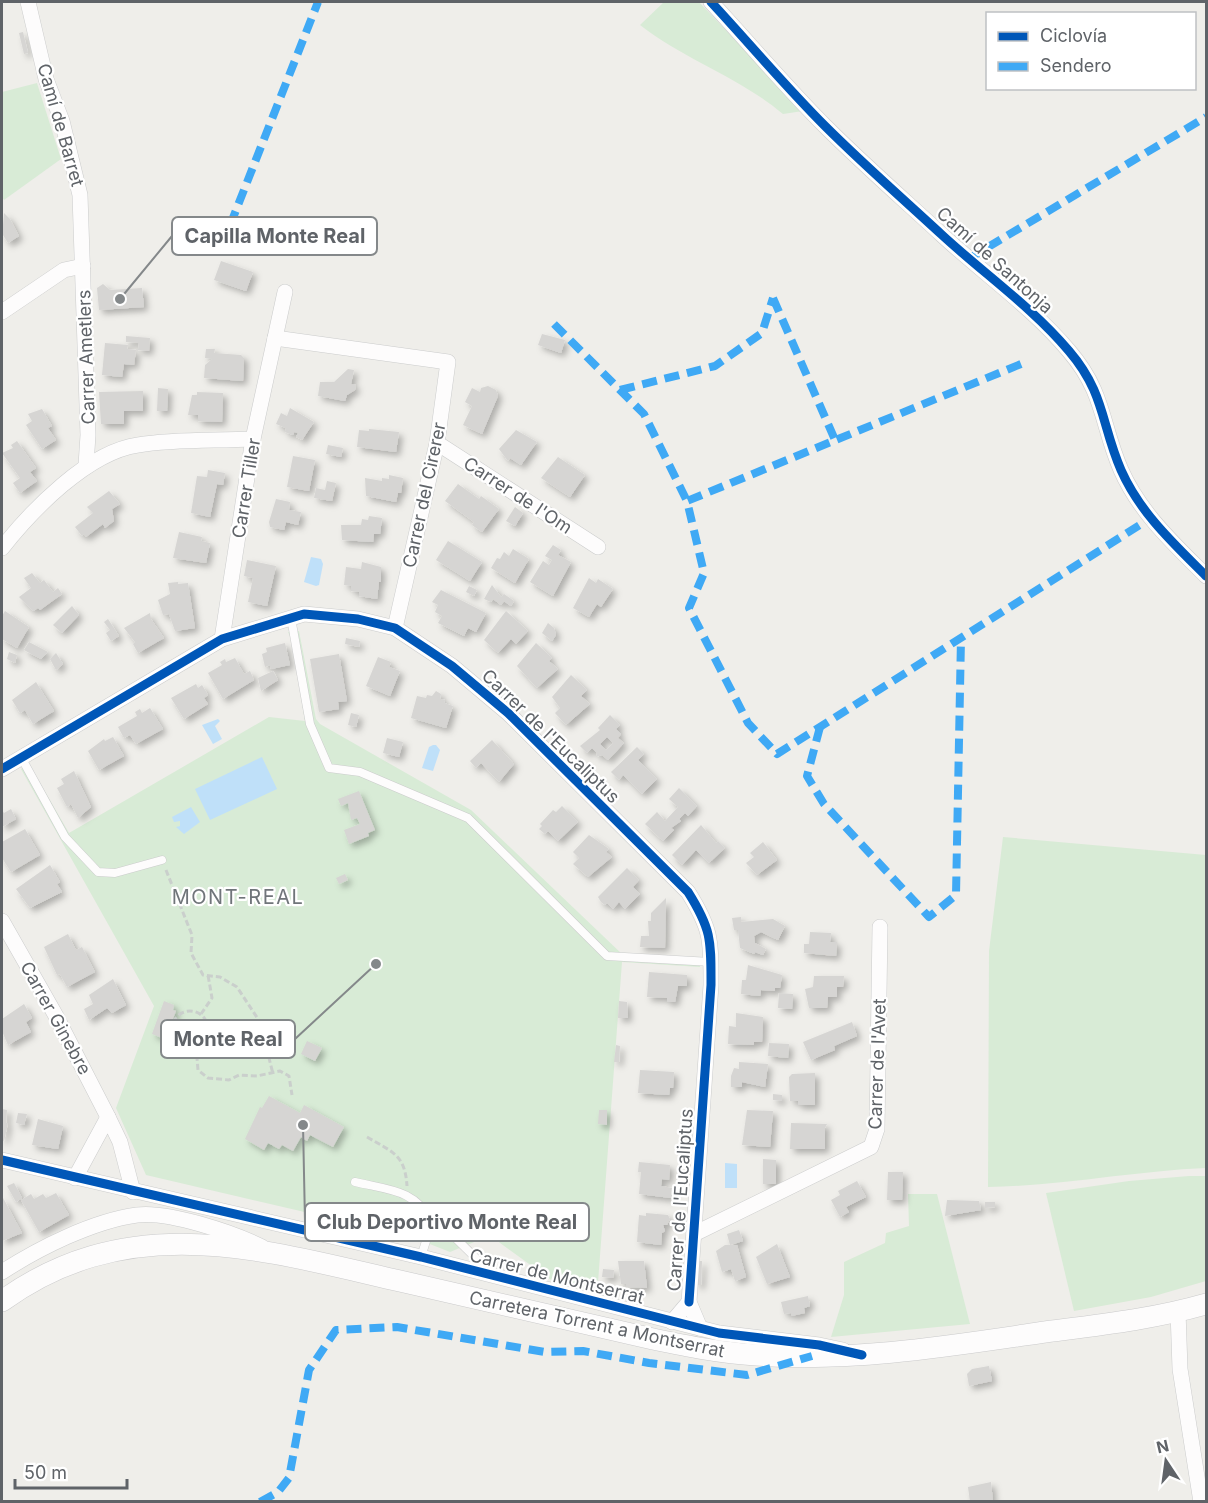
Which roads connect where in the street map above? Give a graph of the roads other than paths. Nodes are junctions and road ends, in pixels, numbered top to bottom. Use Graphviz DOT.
graph roads {
  1 [pos="28,2"];
  2 [pos="711,2"];
  3 [pos="82,249"];
  4 [pos="83,266"];
  5 [pos="285,292"];
  6 [pos="2,312"];
  7 [pos="275,338"];
  8 [pos="253,439"];
  9 [pos="438,443"];
  10 [pos="86,465"];
  11 [pos="598,547"];
  12 [pos="2,548"];
  13 [pos="1206,576"];
  14 [pos="291,618"];
  15 [pos="395,628"];
  16 [pos="222,639"];
  17 [pos="21,757"];
  18 [pos="2,769"];
  19 [pos="162,860"];
  20 [pos="2,921"];
  21 [pos="880,927"];
  22 [pos="711,962"];
  23 [pos="108,1117"];
  24 [pos="2,1160"];
  25 [pos="75,1178"];
  26 [pos="355,1182"];
  27 [pos="133,1192"];
  28 [pos="425,1207"];
  29 [pos="694,1234"];
  30 [pos="267,1250"];
  31 [pos="421,1257"];
  32 [pos="2,1272"];
  33 [pos="496,1279"];
  34 [pos="2,1301"];
  35 [pos="689,1302"];
  36 [pos="1206,1304"];
  37 [pos="1178,1311"];
  38 [pos="672,1322"];
  39 [pos="700,1328"];
  40 [pos="862,1355"];
  41 [pos="1201,1502"];
  1 -- 3 [label="street, Camí de Barret"];
  2 -- 13 [label="street, Camí de Santonja"];
  3 -- 4 [label="street, Carrer Ametlers"];
  4 -- 6 [label="street"];
  4 -- 10 [label="street, Carrer Ametlers"];
  5 -- 7 [label="street, Carrer Tiller"];
  7 -- 8 [label="street, Carrer Tiller"];
  7 -- 9 [label="street, Carrer del Cirerer"];
  8 -- 10 [label="street"];
  8 -- 16 [label="street, Carrer Tiller"];
  9 -- 11 [label="street, Carrer de l'Om"];
  9 -- 15 [label="street, Carrer del Cirerer"];
  10 -- 12 [label="street"];
  14 -- 15 [label="street, Carrer de l'Eucaliptus"];
  14 -- 16 [label="street, Carrer de l'Eucaliptus"];
  14 -- 22 [label="lane"];
  15 -- 22 [label="street, Carrer de l'Eucaliptus"];
  16 -- 17 [label="street, Carrer de l'Eucaliptus"];
  17 -- 18 [label="street, Carrer de l'Eucaliptus"];
  17 -- 19 [label="lane"];
  20 -- 23 [label="street, Carrer Ginebre"];
  21 -- 29 [label="street, Carrer de l'Avet"];
  22 -- 29 [label="street, Carrer de l'Eucaliptus"];
  23 -- 25 [label="street"];
  23 -- 27 [label="street, Carrer Ginebre"];
  24 -- 25 [label="street, Carrer de Montserrat"];
  25 -- 27 [label="street, Carrer de Montserrat"];
  26 -- 28 [label="lane"];
  27 -- 31 [label="street, Carrer de Montserrat"];
  28 -- 31 [label="lane"];
  28 -- 33 [label="lane"];
  29 -- 35 [label="street, Carrer de l'Eucaliptus"];
  30 -- 32 [label="street"];
  30 -- 34 [label="main road, Carretera Torrent a Montserrat"];
  30 -- 40 [label="main road, Carretera Torrent a Montserrat"];
  31 -- 33 [label="street, Carrer de Montserrat"];
  33 -- 38 [label="street, Carrer de Montserrat"];
  35 -- 38 [label="street"];
  35 -- 39 [label="street"];
  36 -- 37 [label="main road, Carretera Torrent a Montserrat"];
  37 -- 40 [label="main road, Carretera Torrent a Montserrat"];
  37 -- 41 [label="street"];
  38 -- 39 [label="street, Carrer de Montserrat"];
  39 -- 40 [label="street, Carrer de Montserrat"];
}
